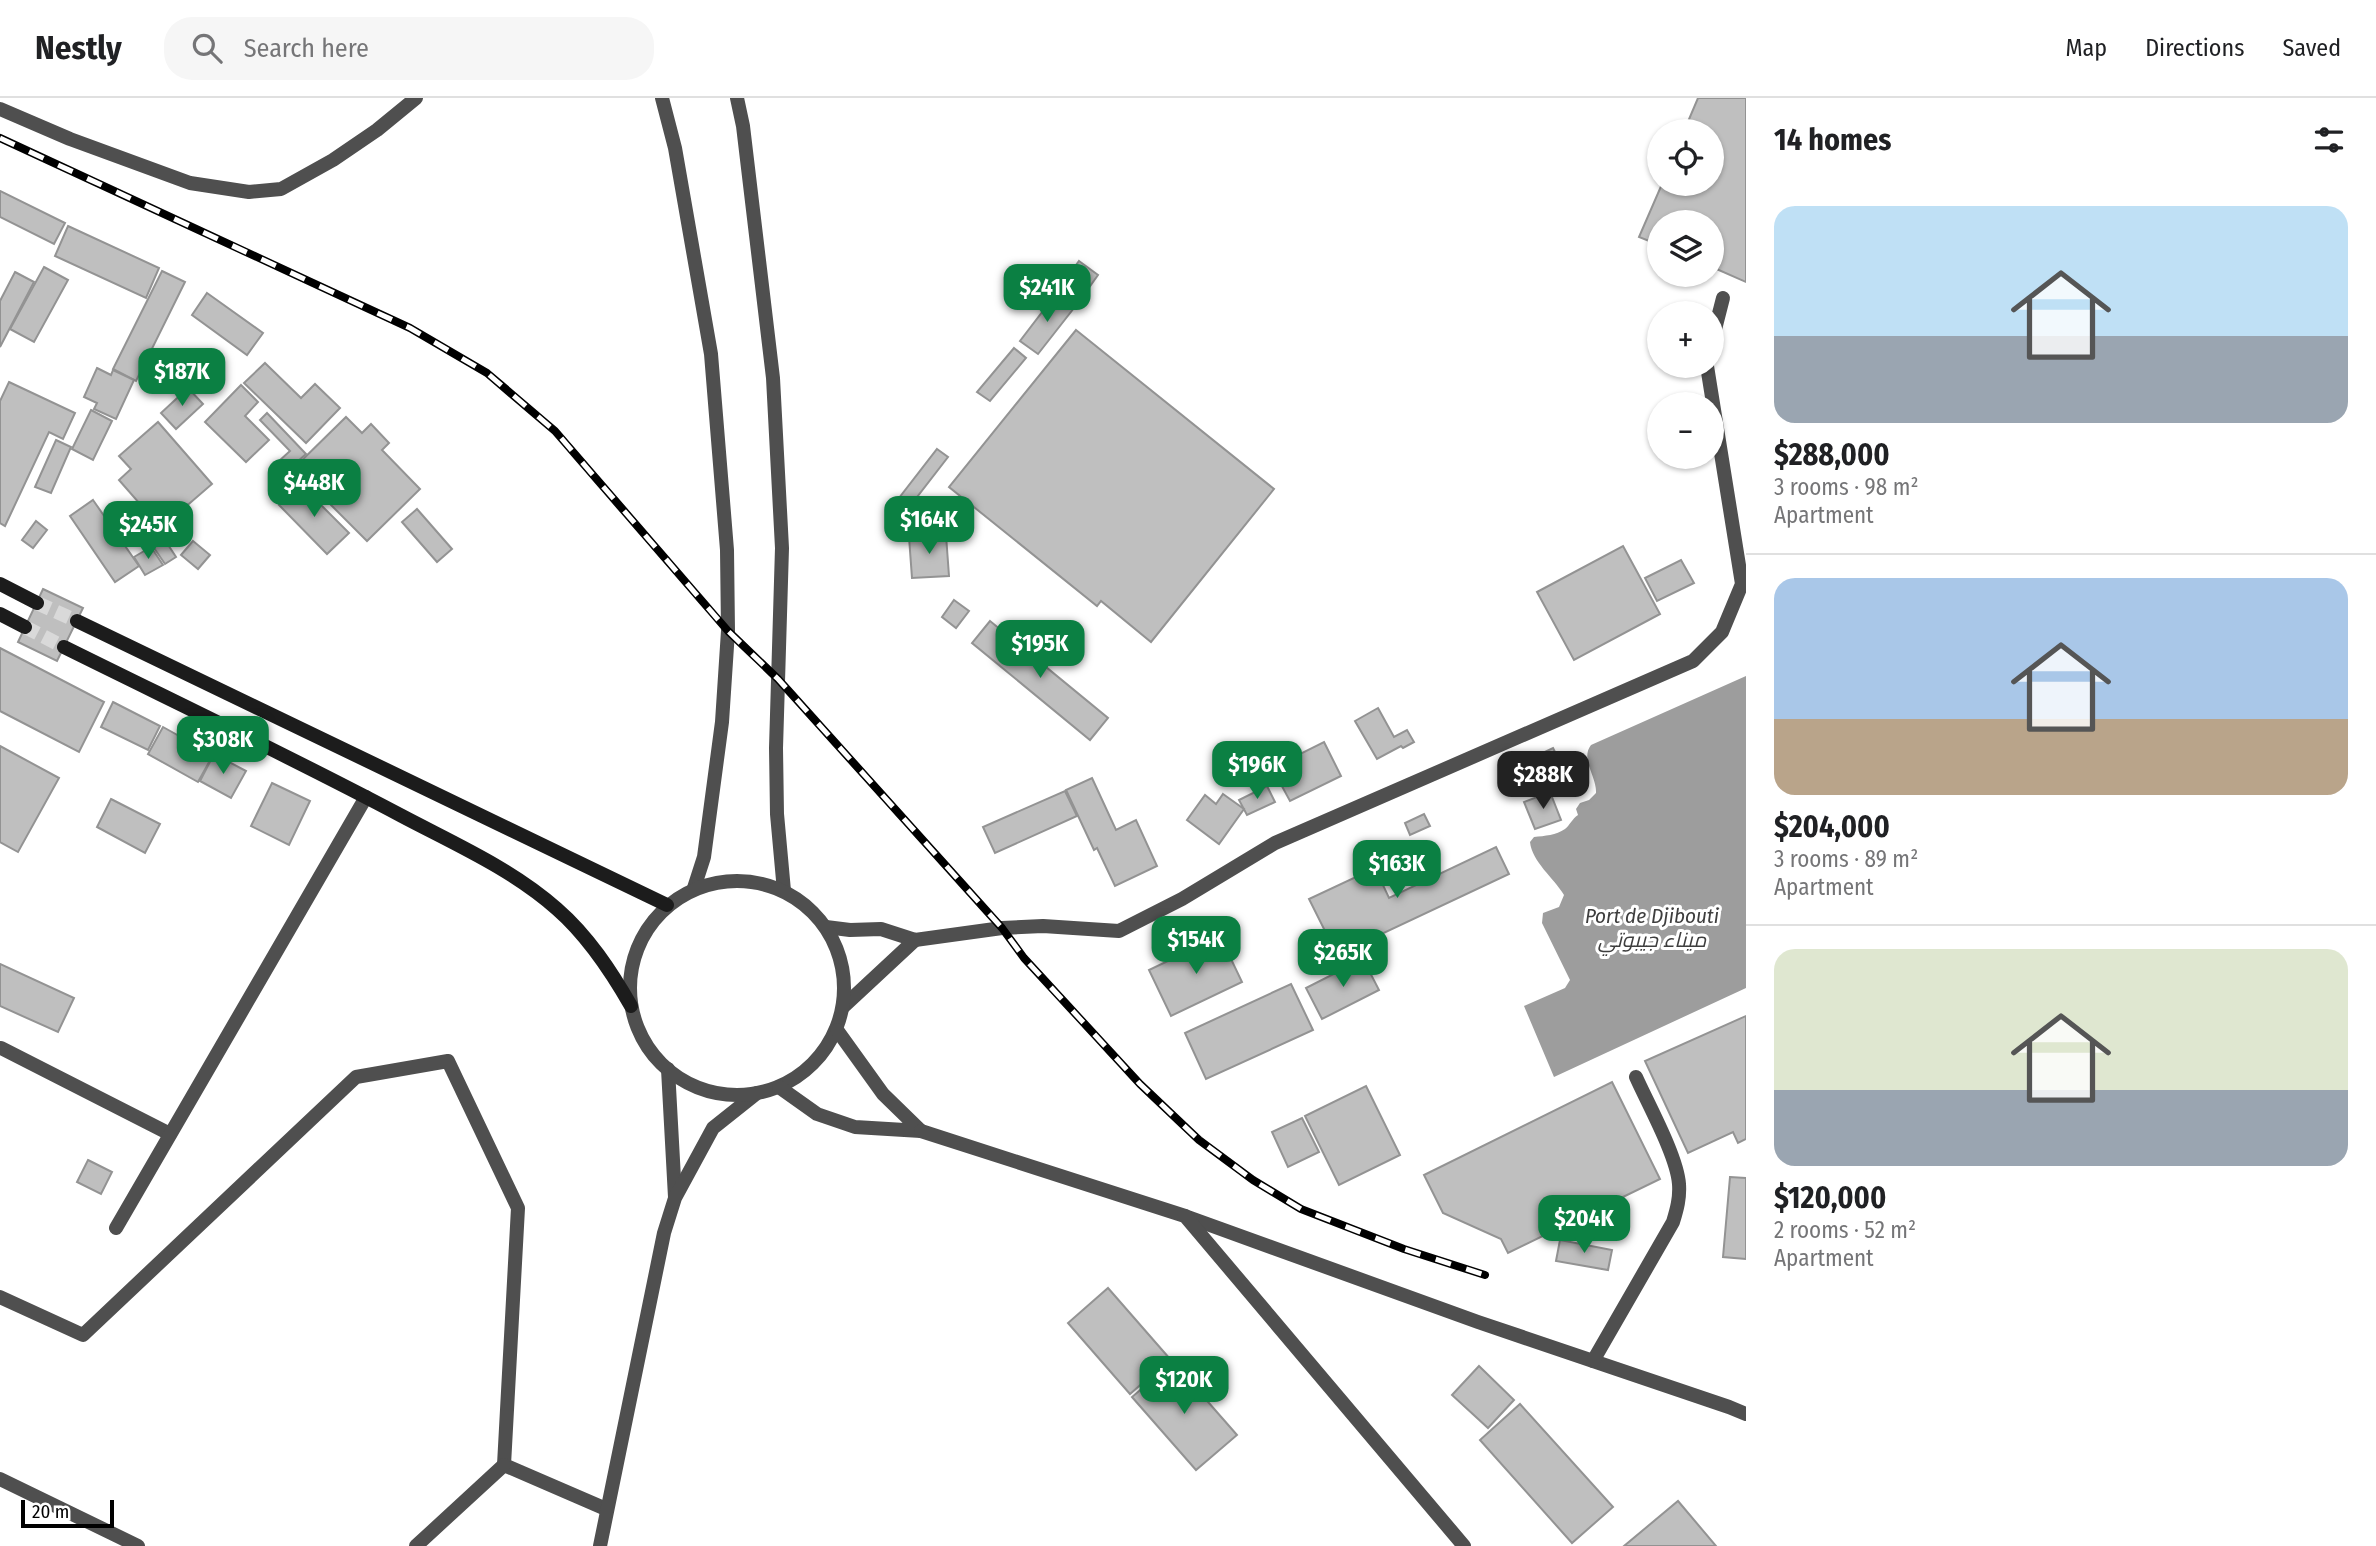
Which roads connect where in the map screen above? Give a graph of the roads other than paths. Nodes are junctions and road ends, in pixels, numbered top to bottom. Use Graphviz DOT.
graph roads {
  1 [pos="416,98"];
  2 [pos="662,98"];
  3 [pos="737,98"];
  4 [pos="0,109"];
  5 [pos="1723,298"];
  6 [pos="1722,301"];
  7 [pos="1709,378"];
  8 [pos="0,584"];
  9 [pos="37,603"];
  10 [pos="0,614"];
  11 [pos="77,621"];
  12 [pos="25,627"];
  13 [pos="64,647"];
  14 [pos="366,797"];
  15 [pos="694,888"];
  16 [pos="784,891"];
  17 [pos="667,905"];
  18 [pos="826,927"];
  19 [pos="915,940"];
  20 [pos="631,1006"];
  21 [pos="844,1006"];
  22 [pos="837,1030"];
  23 [pos="1,1048"];
  24 [pos="668,1069"];
  25 [pos="1636,1077"];
  26 [pos="779,1087"];
  27 [pos="757,1093"];
  28 [pos="921,1131"];
  29 [pos="170,1134"];
  30 [pos="676,1198"];
  31 [pos="1185,1216"];
  32 [pos="116,1228"];
  33 [pos="0,1297"];
  34 [pos="1593,1361"];
  35 [pos="1746,1414"];
  36 [pos="503,1465"];
  37 [pos="0,1479"];
  38 [pos="606,1509"];
  39 [pos="138,1546"];
  40 [pos="416,1546"];
  41 [pos="600,1546"];
  42 [pos="1464,1546"];
  1 -- 4 [label="street"];
  2 -- 15 [label="street"];
  3 -- 16 [label="street"];
  5 -- 6 [label="street"];
  7 -- 19 [label="street"];
  8 -- 9 [label="main road"];
  10 -- 12 [label="main road"];
  11 -- 17 [label="main road"];
  13 -- 14 [label="main road"];
  14 -- 20 [label="main road"];
  14 -- 29 [label="street"];
  15 -- 16 [label="street"];
  15 -- 17 [label="street"];
  16 -- 18 [label="street"];
  17 -- 20 [label="street"];
  18 -- 19 [label="street"];
  18 -- 21 [label="street"];
  19 -- 21 [label="street"];
  20 -- 24 [label="street"];
  21 -- 22 [label="street"];
  22 -- 26 [label="street"];
  22 -- 28 [label="street"];
  23 -- 29 [label="street"];
  24 -- 27 [label="street"];
  24 -- 30 [label="street"];
  25 -- 34 [label="street"];
  26 -- 27 [label="street"];
  26 -- 28 [label="street"];
  27 -- 30 [label="street"];
  28 -- 31 [label="street"];
  29 -- 32 [label="street"];
  30 -- 38 [label="street"];
  31 -- 34 [label="street"];
  31 -- 42 [label="street"];
  33 -- 36 [label="street"];
  34 -- 35 [label="street"];
  36 -- 38 [label="street"];
  36 -- 40 [label="street"];
  37 -- 39 [label="street"];
  38 -- 41 [label="street"];
}
